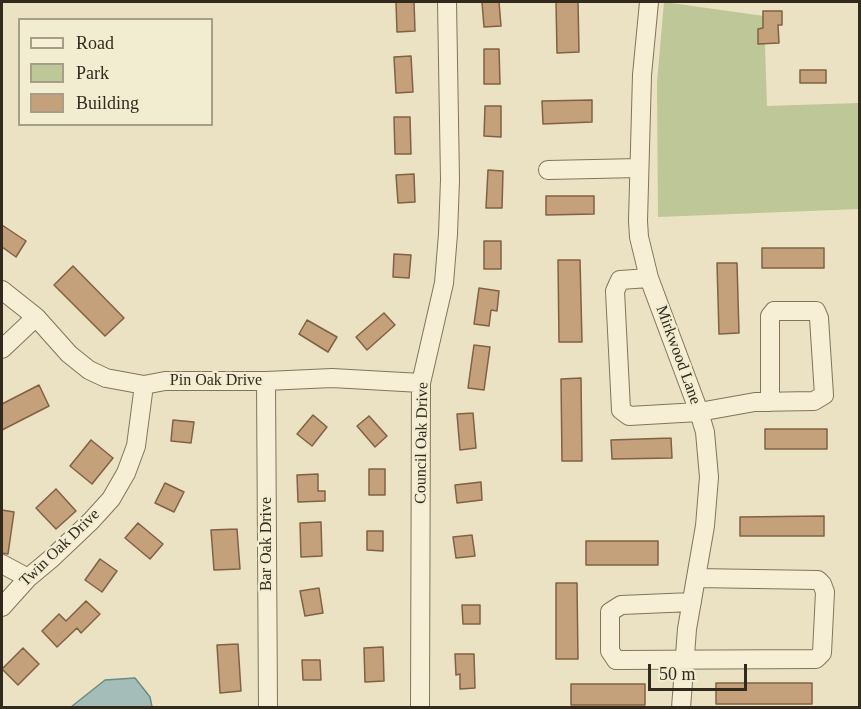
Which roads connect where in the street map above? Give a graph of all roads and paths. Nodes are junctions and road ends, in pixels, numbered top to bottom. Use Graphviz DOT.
graph roads {
  1 [pos="447,2"];
  2 [pos="649,2"];
  3 [pos="639,168"];
  4 [pos="548,170"];
  5 [pos="649,278"];
  6 [pos="2,290"];
  7 [pos="36,316"];
  8 [pos="2,349"];
  9 [pos="266,381"];
  10 [pos="421,383"];
  11 [pos="144,385"];
  12 [pos="770,402"];
  13 [pos="699,412"];
  14 [pos="2,564"];
  15 [pos="28,578"];
  16 [pos="696,578"];
  17 [pos="692,602"];
  18 [pos="2,607"];
  19 [pos="685,659"];
  20 [pos="268,708"];
  21 [pos="420,708"];
  22 [pos="681,708"];
  1 -- 10 [label="street, Council Oak Drive"];
  2 -- 3 [label="street, Mirkwood Lane"];
  3 -- 4 [label="street"];
  3 -- 5 [label="street, Mirkwood Lane"];
  5 -- 13 [label="street, Mirkwood Lane"];
  5 -- 13 [label="street"];
  6 -- 7 [label="street, Pin Oak Drive"];
  7 -- 8 [label="street"];
  7 -- 11 [label="street, Pin Oak Drive"];
  9 -- 10 [label="street, Pin Oak Drive"];
  9 -- 11 [label="street, Pin Oak Drive"];
  9 -- 20 [label="street, Bar Oak Drive"];
  10 -- 21 [label="street, Council Oak Drive"];
  11 -- 15 [label="street, Twin Oak Drive"];
  12 -- 12 [label="street"];
  12 -- 13 [label="street"];
  13 -- 16 [label="street, Mirkwood Lane"];
  14 -- 15 [label="street"];
  15 -- 18 [label="street, Twin Oak Drive"];
  16 -- 17 [label="street, Mirkwood Lane"];
  16 -- 19 [label="street"];
  17 -- 19 [label="street, Mirkwood Lane"];
  17 -- 19 [label="street"];
  19 -- 22 [label="street, Mirkwood Lane"];
}
